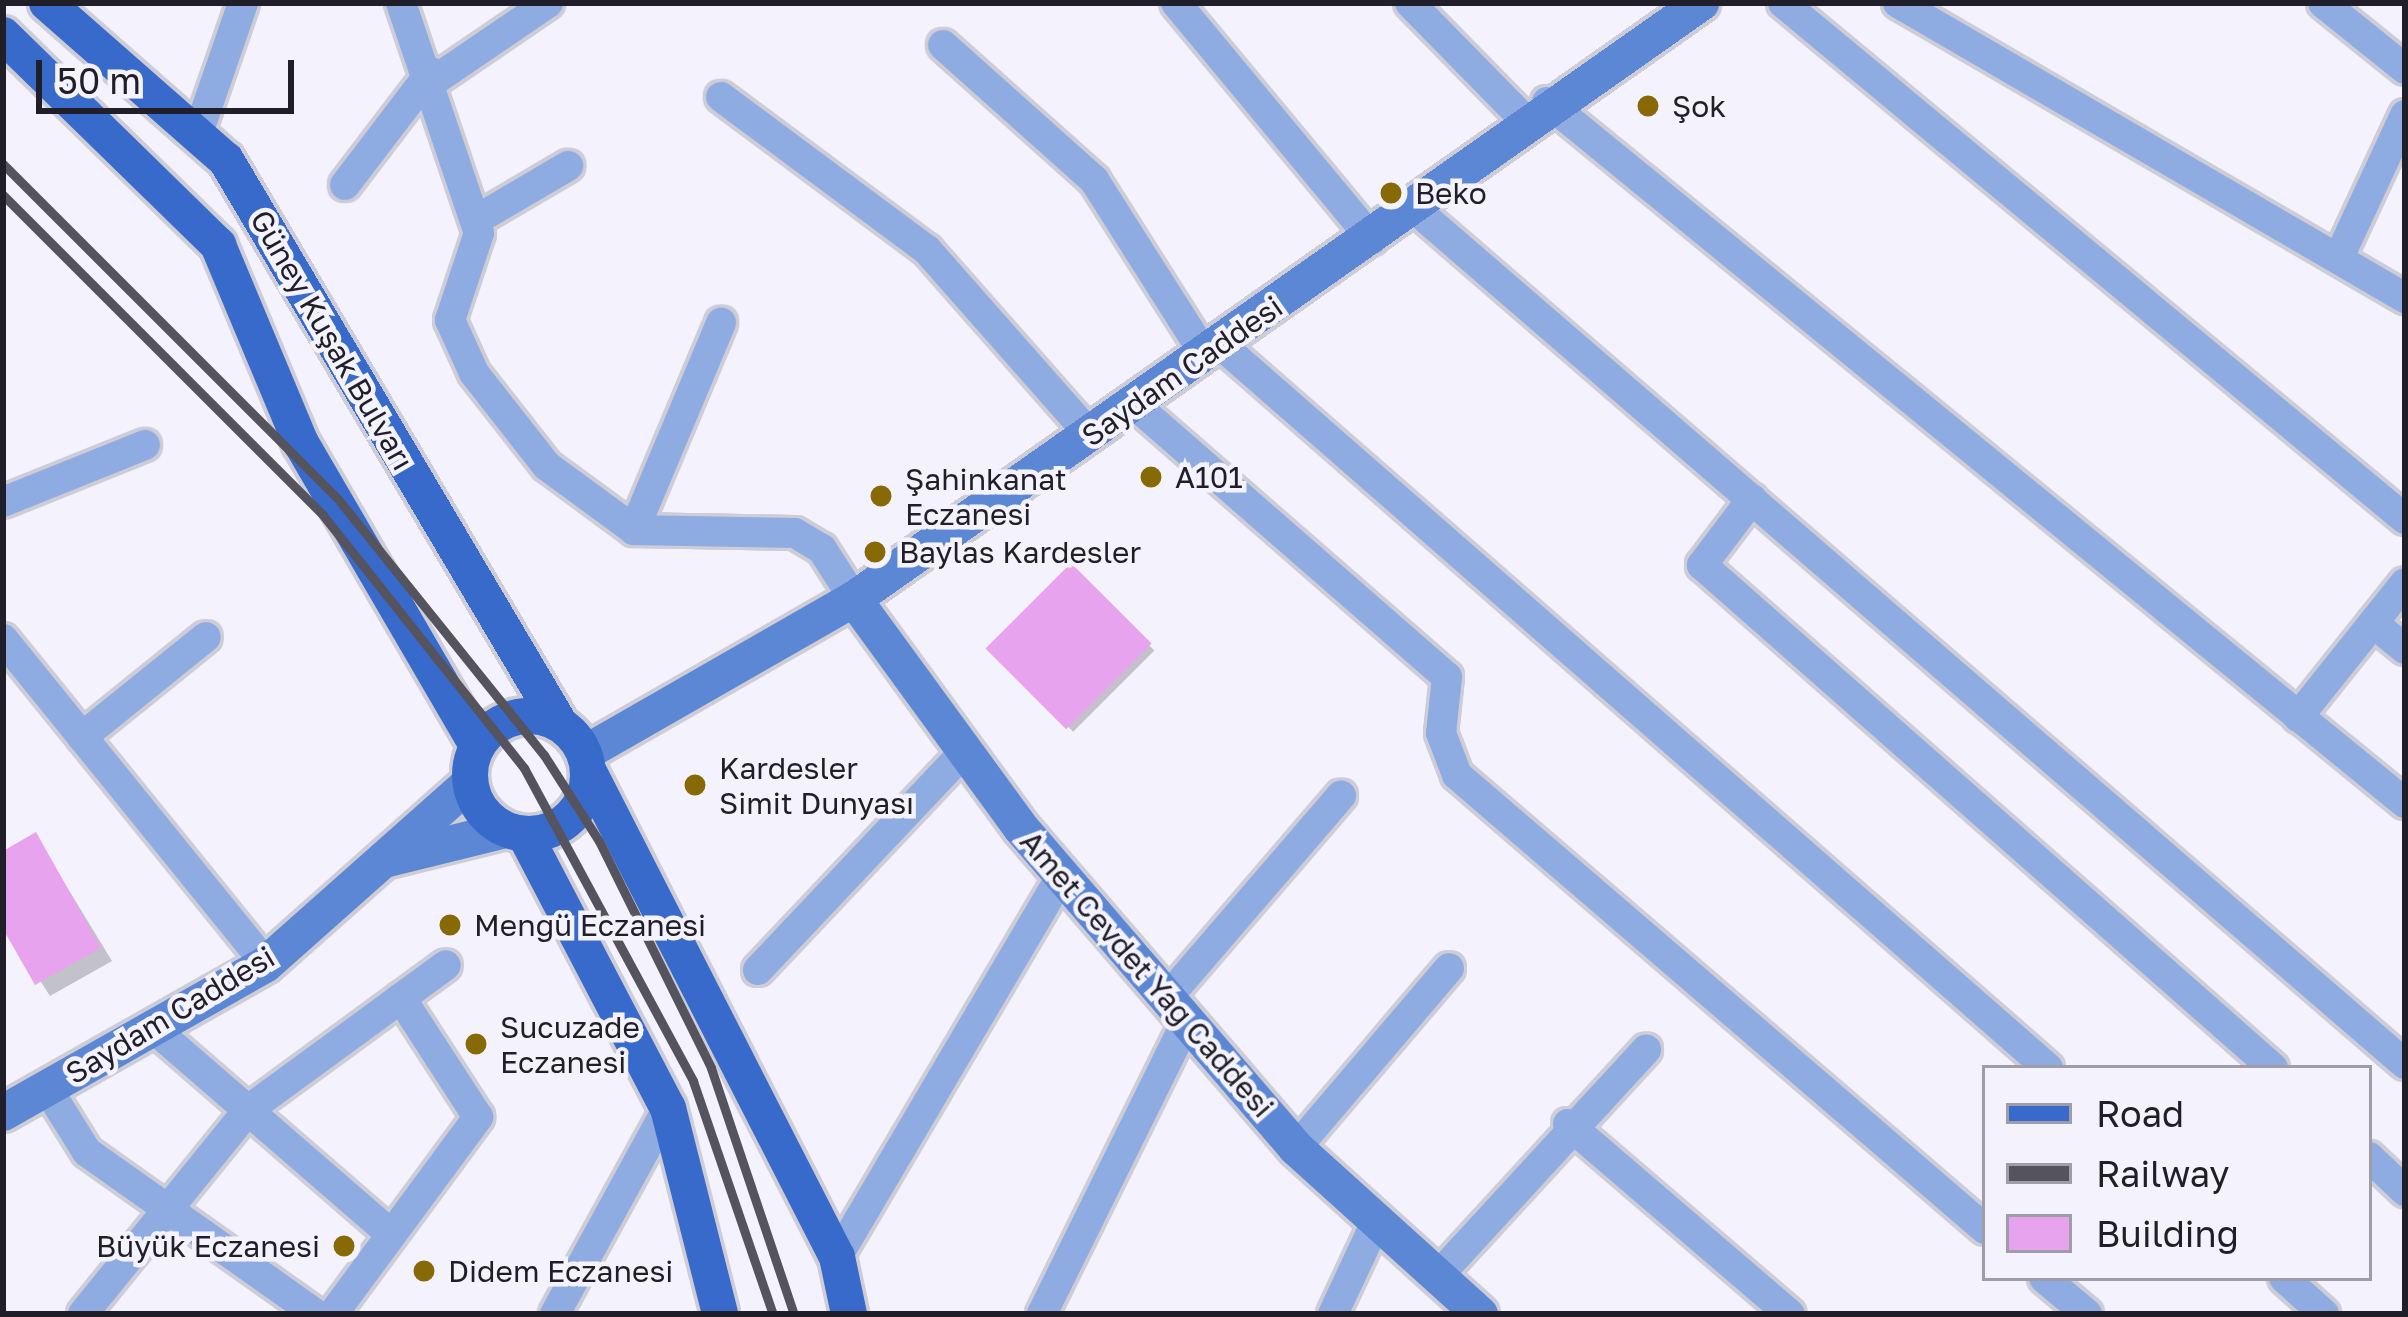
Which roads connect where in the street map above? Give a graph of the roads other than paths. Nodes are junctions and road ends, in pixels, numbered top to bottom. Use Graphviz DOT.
graph roads {
  1 [pos="47,3"];
  2 [pos="243,3"];
  3 [pos="401,3"];
  4 [pos="548,3"];
  5 [pos="1176,3"];
  6 [pos="1410,3"];
  7 [pos="1701,3"];
  8 [pos="1783,3"];
  9 [pos="1898,3"];
  10 [pos="2323,3"];
  11 [pos="3,35"];
  12 [pos="943,45"];
  13 [pos="2405,69"];
  14 [pos="433,76"];
  15 [pos="721,97"];
  16 [pos="1536,111"];
  17 [pos="2405,115"];
  18 [pos="198,133"];
  19 [pos="568,166"];
  20 [pos="345,185"];
  21 [pos="1414,209"];
  22 [pos="476,220"];
  23 [pos="1372,239"];
  24 [pos="2341,253"];
  25 [pos="2405,298"];
  26 [pos="721,323"];
  27 [pos="1212,350"];
  28 [pos="1134,404"];
  29 [pos="1090,435"];
  30 [pos="145,445"];
  31 [pos="1752,499"];
  32 [pos="3,502"];
  33 [pos="2405,519"];
  34 [pos="634,530"];
  35 [pos="2405,583"];
  36 [pos="854,599"];
  37 [pos="2373,623"];
  38 [pos="206,637"];
  39 [pos="3,639"];
  40 [pos="2405,649"];
  41 [pos="2298,717"];
  42 [pos="560,724"];
  43 [pos="82,737"];
  44 [pos="477,746"];
  45 [pos="965,751"];
  46 [pos="587,763"];
  47 [pos="470,783"];
  48 [pos="1341,796"];
  49 [pos="2405,803"];
  50 [pos="515,832"];
  51 [pos="384,860"];
  52 [pos="1062,875"];
  53 [pos="266,964"];
  54 [pos="446,965"];
  55 [pos="1449,968"];
  56 [pos="758,970"];
  57 [pos="401,998"];
  58 [pos="1177,1010"];
  59 [pos="152,1028"];
  60 [pos="1646,1050"];
  61 [pos="2405,1064"];
  62 [pos="2045,1065"];
  63 [pos="2270,1065"];
  64 [pos="47,1088"];
  65 [pos="668,1108"];
  66 [pos="248,1111"];
  67 [pos="3,1113"];
  68 [pos="1568,1124"];
  69 [pos="1296,1148"];
  70 [pos="2372,1160"];
  71 [pos="2405,1191"];
  72 [pos="170,1208"];
  73 [pos="1376,1222"];
  74 [pos="1982,1226"];
  75 [pos="392,1234"];
  76 [pos="837,1257"];
  77 [pos="1437,1277"];
  78 [pos="2048,1281"];
  79 [pos="2287,1281"];
  80 [pos="83,1314"];
  81 [pos="316,1314"];
  82 [pos="333,1314"];
  83 [pos="556,1314"];
  84 [pos="720,1314"];
  85 [pos="849,1314"];
  86 [pos="1042,1314"];
  87 [pos="1333,1314"];
  88 [pos="1480,1314"];
  89 [pos="1790,1314"];
  90 [pos="2087,1314"];
  91 [pos="2324,1314"];
  1 -- 18 [label="main road, Güney Kuşak Bulvarı"];
  2 -- 18 [label="street"];
  3 -- 14 [label="street"];
  4 -- 14 [label="street"];
  5 -- 23 [label="street"];
  6 -- 16 [label="street"];
  7 -- 16 [label="main road, Saydam Caddesi"];
  8 -- 33 [label="street"];
  9 -- 24 [label="street"];
  10 -- 13 [label="street"];
  11 -- 44 [label="main road, Güney Kuşak Bulvarı"];
  12 -- 27 [label="street"];
  14 -- 20 [label="street"];
  14 -- 22 [label="street"];
  15 -- 29 [label="street"];
  16 -- 21 [label="main road, Saydam Caddesi"];
  16 -- 41 [label="street"];
  17 -- 24 [label="street"];
  18 -- 42 [label="main road, Güney Kuşak Bulvarı"];
  19 -- 22 [label="street"];
  21 -- 23 [label="main road, Saydam Caddesi"];
  21 -- 31 [label="street"];
  22 -- 34 [label="street"];
  23 -- 27 [label="main road, Saydam Caddesi"];
  24 -- 25 [label="street"];
  26 -- 34 [label="street"];
  27 -- 28 [label="main road, Saydam Caddesi"];
  27 -- 62 [label="street"];
  28 -- 29 [label="main road, Saydam Caddesi"];
  28 -- 74 [label="street"];
  29 -- 36 [label="main road, Saydam Caddesi"];
  30 -- 32 [label="street"];
  31 -- 61 [label="street"];
  31 -- 63 [label="street"];
  34 -- 36 [label="street"];
  35 -- 37 [label="street"];
  36 -- 45 [label="main road, Amet Cevdet Yağ Caddesi"];
  36 -- 46 [label="main road, Saydam Caddesi"];
  37 -- 40 [label="street"];
  37 -- 41 [label="street"];
  38 -- 43 [label="street"];
  39 -- 43 [label="street"];
  41 -- 49 [label="street"];
  42 -- 44 [label="main road"];
  42 -- 46 [label="main road"];
  43 -- 53 [label="street"];
  44 -- 47 [label="main road"];
  45 -- 52 [label="main road, Amet Cevdet Yağ Caddesi"];
  45 -- 56 [label="street"];
  46 -- 50 [label="main road"];
  46 -- 76 [label="main road"];
  47 -- 50 [label="main road"];
  47 -- 51 [label="main road, Saydam Caddesi"];
  48 -- 58 [label="street"];
  50 -- 51 [label="main road"];
  50 -- 65 [label="main road"];
  51 -- 53 [label="main road, Saydam Caddesi"];
  52 -- 58 [label="main road, Amet Cevdet Yağ Caddesi"];
  52 -- 76 [label="street"];
  53 -- 59 [label="main road, Saydam Caddesi"];
  54 -- 57 [label="street"];
  55 -- 69 [label="street"];
  57 -- 66 [label="street"];
  57 -- 75 [label="street"];
  58 -- 69 [label="main road, Amet Cevdet Yağ Caddesi"];
  58 -- 86 [label="street"];
  59 -- 64 [label="main road, Saydam Caddesi"];
  59 -- 66 [label="street"];
  60 -- 68 [label="street"];
  64 -- 67 [label="main road, Saydam Caddesi"];
  64 -- 72 [label="street"];
  65 -- 83 [label="street"];
  65 -- 84 [label="main road"];
  66 -- 72 [label="street"];
  66 -- 75 [label="street"];
  68 -- 77 [label="street"];
  68 -- 89 [label="street"];
  69 -- 73 [label="main road, Amet Cevdet Yağ Caddesi"];
  70 -- 71 [label="street"];
  72 -- 80 [label="street"];
  72 -- 81 [label="street"];
  73 -- 77 [label="main road, Amet Cevdet Yağ Caddesi"];
  73 -- 87 [label="street"];
  75 -- 82 [label="street"];
  76 -- 85 [label="main road"];
  77 -- 88 [label="main road, Amet Cevdet Yağ Caddesi"];
  78 -- 90 [label="street"];
  79 -- 91 [label="street"];
}
